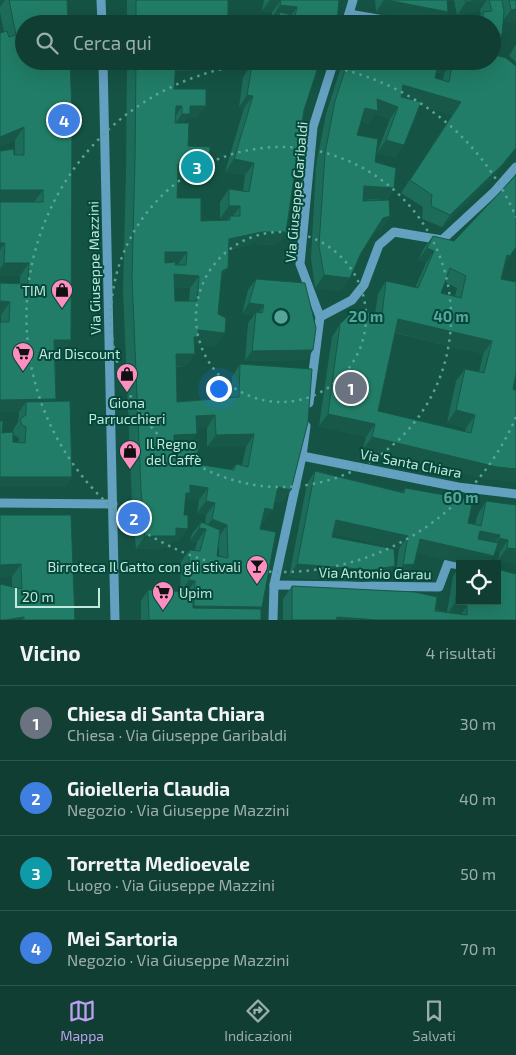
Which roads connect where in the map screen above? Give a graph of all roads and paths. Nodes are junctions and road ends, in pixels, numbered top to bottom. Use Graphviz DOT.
graph roads {
  1 [pos="102,0"];
  2 [pos="353,0"];
  3 [pos="349,14"];
  4 [pos="102,15"];
  5 [pos="355,15"];
  6 [pos="103,70"];
  7 [pos="331,70"];
  8 [pos="516,167"];
  9 [pos="320,316"];
  10 [pos="302,456"];
  11 [pos="516,494"];
  12 [pos="0,503"];
  13 [pos="113,504"];
  14 [pos="456,564"];
  15 [pos="274,585"];
  16 [pos="116,620"];
  17 [pos="273,620"];
  1 -- 4 [label="street"];
  2 -- 3 [label="street"];
  3 -- 5 [label="street"];
  6 -- 13 [label="street, Via Giuseppe Mazzini"];
  7 -- 9 [label="street, Via Giuseppe Garibaldi"];
  8 -- 9 [label="street"];
  9 -- 10 [label="street, Via Giuseppe Garibaldi"];
  10 -- 11 [label="street, Via Santa Chiara"];
  10 -- 15 [label="street, Via Giuseppe Garibaldi"];
  12 -- 13 [label="street"];
  13 -- 16 [label="street, Via Giuseppe Mazzini"];
  14 -- 15 [label="street, Via Antonio Garau"];
  15 -- 17 [label="street, Via Giuseppe Garibaldi"];
}
